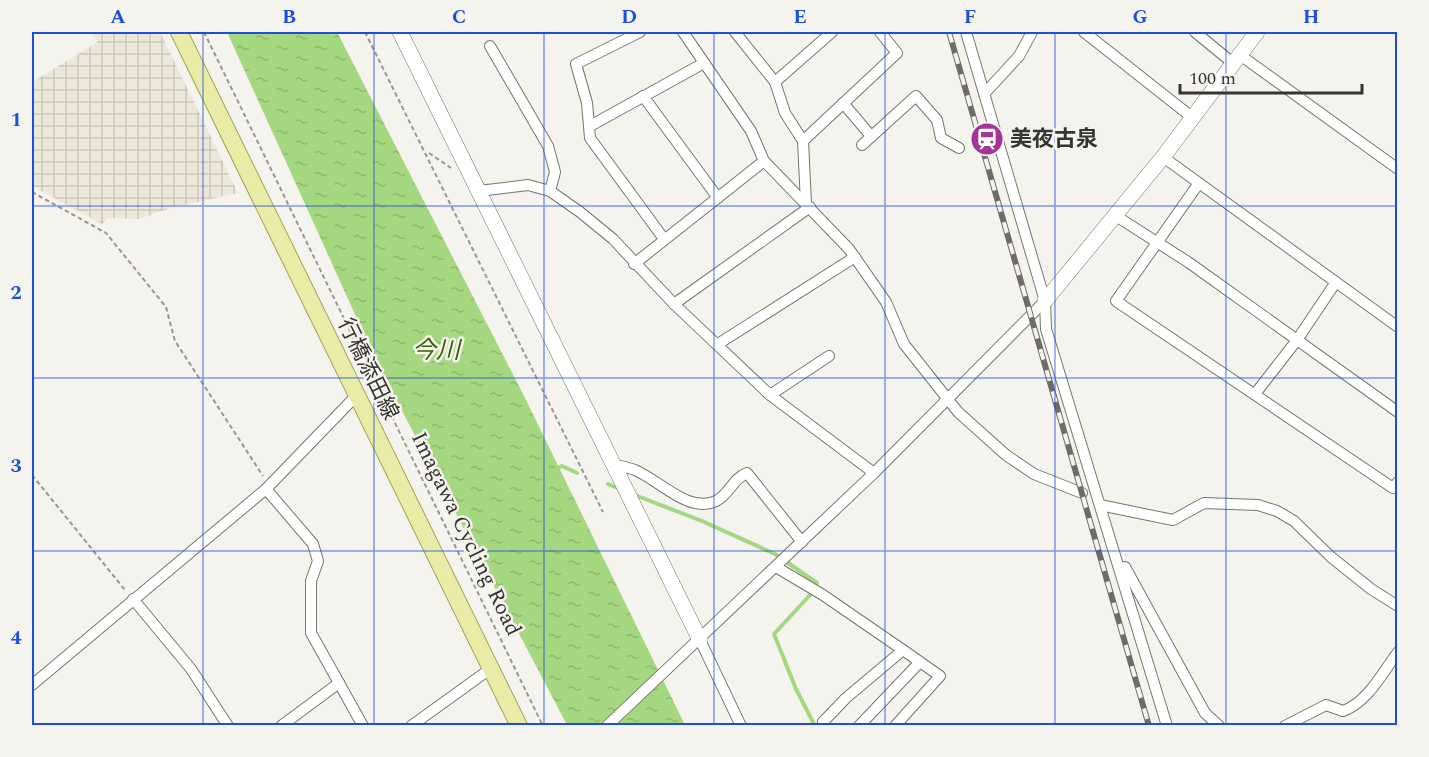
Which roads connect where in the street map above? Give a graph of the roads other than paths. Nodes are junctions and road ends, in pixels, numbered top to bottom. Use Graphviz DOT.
graph roads {
  1 [pos="178,32"];
  2 [pos="400,32"];
  3 [pos="640,32"];
  4 [pos="683,32"];
  5 [pos="735,32"];
  6 [pos="832,32"];
  7 [pos="880,32"];
  8 [pos="966,32"];
  9 [pos="1032,32"];
  10 [pos="1084,32"];
  11 [pos="1195,32"];
  12 [pos="1257,32"];
  13 [pos="490,46"];
  14 [pos="1237,60"];
  15 [pos="704,63"];
  16 [pos="775,82"];
  17 [pos="984,94"];
  18 [pos="643,96"];
  19 [pos="843,103"];
  20 [pos="1192,118"];
  21 [pos="590,126"];
  22 [pos="872,136"];
  23 [pos="803,141"];
  24 [pos="862,145"];
  25 [pos="959,148"];
  26 [pos="1163,157"];
  27 [pos="764,161"];
  28 [pos="1398,169"];
  29 [pos="1199,183"];
  30 [pos="475,184"];
  31 [pos="550,191"];
  32 [pos="718,198"];
  33 [pos="808,205"];
  34 [pos="1116,216"];
  35 [pos="664,239"];
  36 [pos="1157,244"];
  37 [pos="855,257"];
  38 [pos="634,264"];
  39 [pos="1336,282"];
  40 [pos="1045,301"];
  41 [pos="674,304"];
  42 [pos="1398,327"];
  43 [pos="1297,340"];
  44 [pos="718,344"];
  45 [pos="829,356"];
  46 [pos="1255,394"];
  47 [pos="770,395"];
  48 [pos="356,396"];
  49 [pos="946,399"];
  50 [pos="1398,412"];
  51 [pos="612,466"];
  52 [pos="874,473"];
  53 [pos="1398,482"];
  54 [pos="268,487"];
  55 [pos="1082,493"];
  56 [pos="1100,505"];
  57 [pos="802,542"];
  58 [pos="1116,551"];
  59 [pos="777,566"];
  60 [pos="133,599"];
  61 [pos="1397,605"];
  62 [pos="695,644"];
  63 [pos="903,650"];
  64 [pos="1398,652"];
  65 [pos="920,662"];
  66 [pos="490,669"];
  67 [pos="339,683"];
  68 [pos="32,685"];
  69 [pos="228,726"];
  70 [pos="280,726"];
  71 [pos="363,726"];
  72 [pos="411,726"];
  73 [pos="519,726"];
  74 [pos="607,726"];
  75 [pos="741,726"];
  76 [pos="825,726"];
  77 [pos="859,726"];
  78 [pos="896,726"];
  79 [pos="1167,726"];
  80 [pos="1219,726"];
  81 [pos="1285,726"];
  1 -- 48 [label="main road, 行橋添田線"];
  2 -- 30 [label="street"];
  3 -- 21 [label="street"];
  4 -- 15 [label="street"];
  5 -- 16 [label="street"];
  6 -- 16 [label="street"];
  7 -- 19 [label="street"];
  8 -- 17 [label="street"];
  9 -- 17 [label="street"];
  10 -- 20 [label="street"];
  11 -- 14 [label="street"];
  12 -- 14 [label="street"];
  13 -- 31 [label="street"];
  14 -- 20 [label="street"];
  14 -- 28 [label="street"];
  15 -- 18 [label="street"];
  15 -- 27 [label="street"];
  16 -- 23 [label="street"];
  17 -- 40 [label="street"];
  18 -- 21 [label="street"];
  18 -- 32 [label="street"];
  19 -- 22 [label="street"];
  19 -- 23 [label="street"];
  20 -- 26 [label="street"];
  21 -- 35 [label="street"];
  22 -- 24 [label="street"];
  22 -- 25 [label="street"];
  23 -- 33 [label="street"];
  26 -- 29 [label="street"];
  26 -- 34 [label="street"];
  27 -- 32 [label="street"];
  27 -- 33 [label="street"];
  29 -- 36 [label="street"];
  29 -- 39 [label="street"];
  30 -- 31 [label="street"];
  30 -- 51 [label="street"];
  31 -- 38 [label="street"];
  32 -- 35 [label="street"];
  33 -- 37 [label="street"];
  33 -- 41 [label="street"];
  34 -- 36 [label="street"];
  34 -- 40 [label="street"];
  35 -- 38 [label="street"];
  36 -- 43 [label="street"];
  36 -- 46 [label="street"];
  37 -- 44 [label="street"];
  37 -- 49 [label="street"];
  38 -- 41 [label="street"];
  39 -- 42 [label="street"];
  39 -- 43 [label="street"];
  40 -- 49 [label="street"];
  40 -- 56 [label="street"];
  41 -- 44 [label="street"];
  43 -- 46 [label="street"];
  43 -- 50 [label="street"];
  44 -- 47 [label="street"];
  45 -- 47 [label="street"];
  46 -- 53 [label="street"];
  47 -- 52 [label="street"];
  48 -- 54 [label="street"];
  48 -- 66 [label="main road, 行橋添田線"];
  49 -- 52 [label="street"];
  49 -- 55 [label="street"];
  51 -- 57 [label="street"];
  51 -- 62 [label="street"];
  52 -- 57 [label="street"];
  54 -- 60 [label="street"];
  54 -- 67 [label="street"];
  56 -- 58 [label="street"];
  56 -- 61 [label="street"];
  57 -- 59 [label="street"];
  58 -- 79 [label="street"];
  58 -- 80 [label="street"];
  59 -- 62 [label="street"];
  59 -- 63 [label="street"];
  60 -- 68 [label="street"];
  60 -- 69 [label="street"];
  62 -- 74 [label="street"];
  62 -- 75 [label="street"];
  63 -- 65 [label="street"];
  63 -- 76 [label="street"];
  64 -- 81 [label="street"];
  65 -- 77 [label="street"];
  65 -- 78 [label="street"];
  66 -- 72 [label="street"];
  66 -- 73 [label="main road, 行橋添田線"];
  67 -- 70 [label="street"];
  67 -- 71 [label="street"];
}
